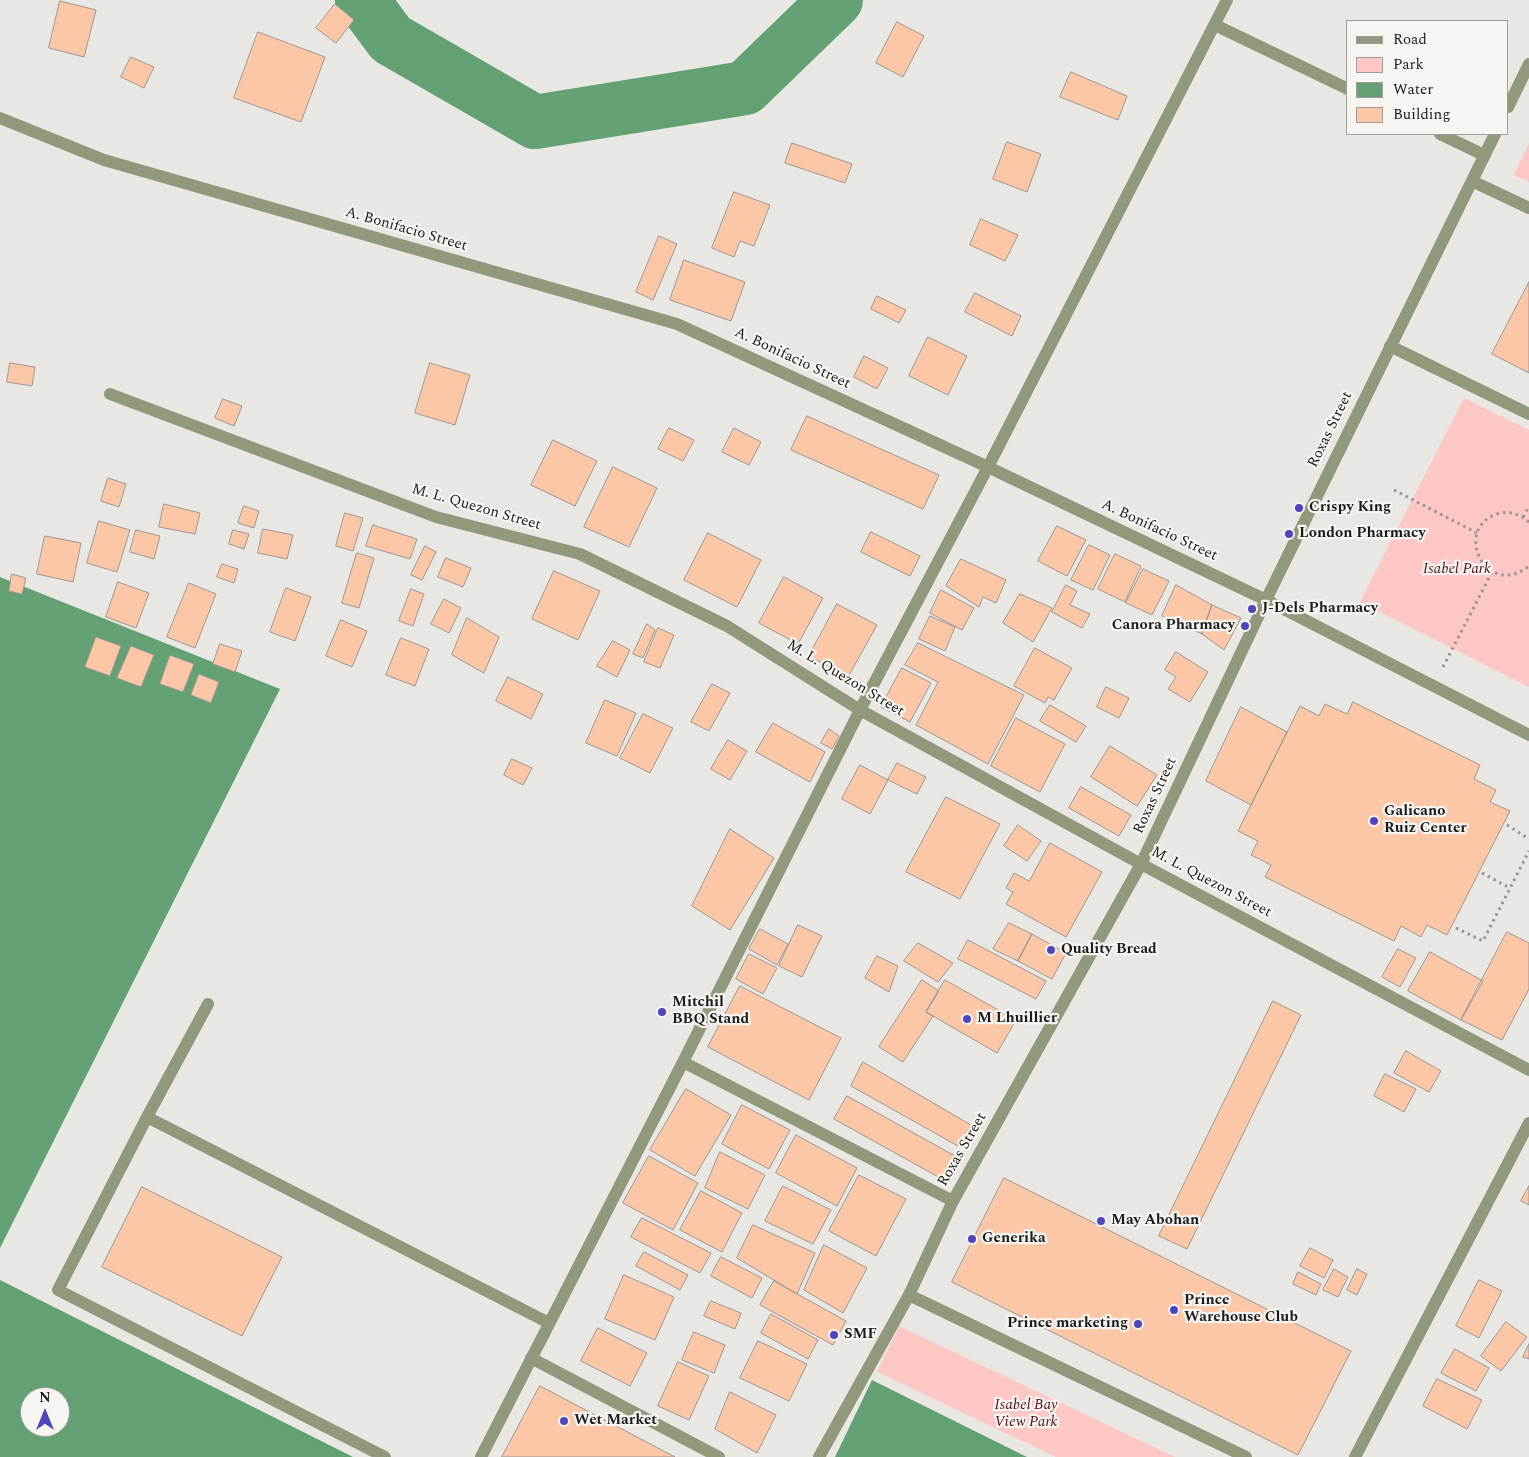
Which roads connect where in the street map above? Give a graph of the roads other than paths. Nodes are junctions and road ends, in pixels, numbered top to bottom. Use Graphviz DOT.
graph roads {
  1 [pos="1227,0"];
  2 [pos="1215,24"];
  3 [pos="1529,64"];
  4 [pos="1346,88"];
  5 [pos="1509,106"];
  6 [pos="0,118"];
  7 [pos="1442,135"];
  8 [pos="1494,135"];
  9 [pos="1484,155"];
  10 [pos="1472,180"];
  11 [pos="1529,208"];
  12 [pos="1390,346"];
  13 [pos="110,394"];
  14 [pos="1529,414"];
  15 [pos="988,467"];
  16 [pos="1266,600"];
  17 [pos="860,710"];
  18 [pos="1529,735"];
  19 [pos="1141,864"];
  20 [pos="208,1004"];
  21 [pos="683,1062"];
  22 [pos="1529,1070"];
  23 [pos="147,1117"];
  24 [pos="1529,1123"];
  25 [pos="953,1201"];
  26 [pos="909,1295"];
  27 [pos="549,1323"];
  28 [pos="531,1358"];
  29 [pos="385,1457"];
  30 [pos="481,1457"];
  31 [pos="718,1457"];
  32 [pos="819,1457"];
  33 [pos="1246,1457"];
  34 [pos="1355,1457"];
  1 -- 2 [label="street"];
  2 -- 4 [label="street"];
  2 -- 15 [label="street"];
  3 -- 5 [label="street"];
  6 -- 15 [label="street, A. Bonifacio Street"];
  7 -- 9 [label="street"];
  8 -- 9 [label="street, Roxas Street"];
  9 -- 10 [label="street, Roxas Street"];
  10 -- 11 [label="street"];
  10 -- 12 [label="street, Roxas Street"];
  12 -- 14 [label="street"];
  12 -- 16 [label="street, Roxas Street"];
  13 -- 17 [label="street, M. L. Quezon Street"];
  15 -- 16 [label="street, A. Bonifacio Street"];
  15 -- 17 [label="street"];
  16 -- 18 [label="street, A. Bonifacio Street"];
  16 -- 19 [label="street, Roxas Street"];
  17 -- 19 [label="street, M. L. Quezon Street"];
  17 -- 21 [label="street"];
  19 -- 22 [label="street, M. L. Quezon Street"];
  19 -- 25 [label="street, Roxas Street"];
  20 -- 23 [label="street"];
  21 -- 25 [label="street"];
  21 -- 27 [label="street"];
  23 -- 27 [label="street"];
  23 -- 29 [label="street"];
  24 -- 34 [label="street"];
  25 -- 26 [label="street, Roxas Street"];
  26 -- 32 [label="street, Roxas Street"];
  26 -- 33 [label="street"];
  27 -- 28 [label="street"];
  28 -- 30 [label="street"];
  28 -- 31 [label="street"];
}
